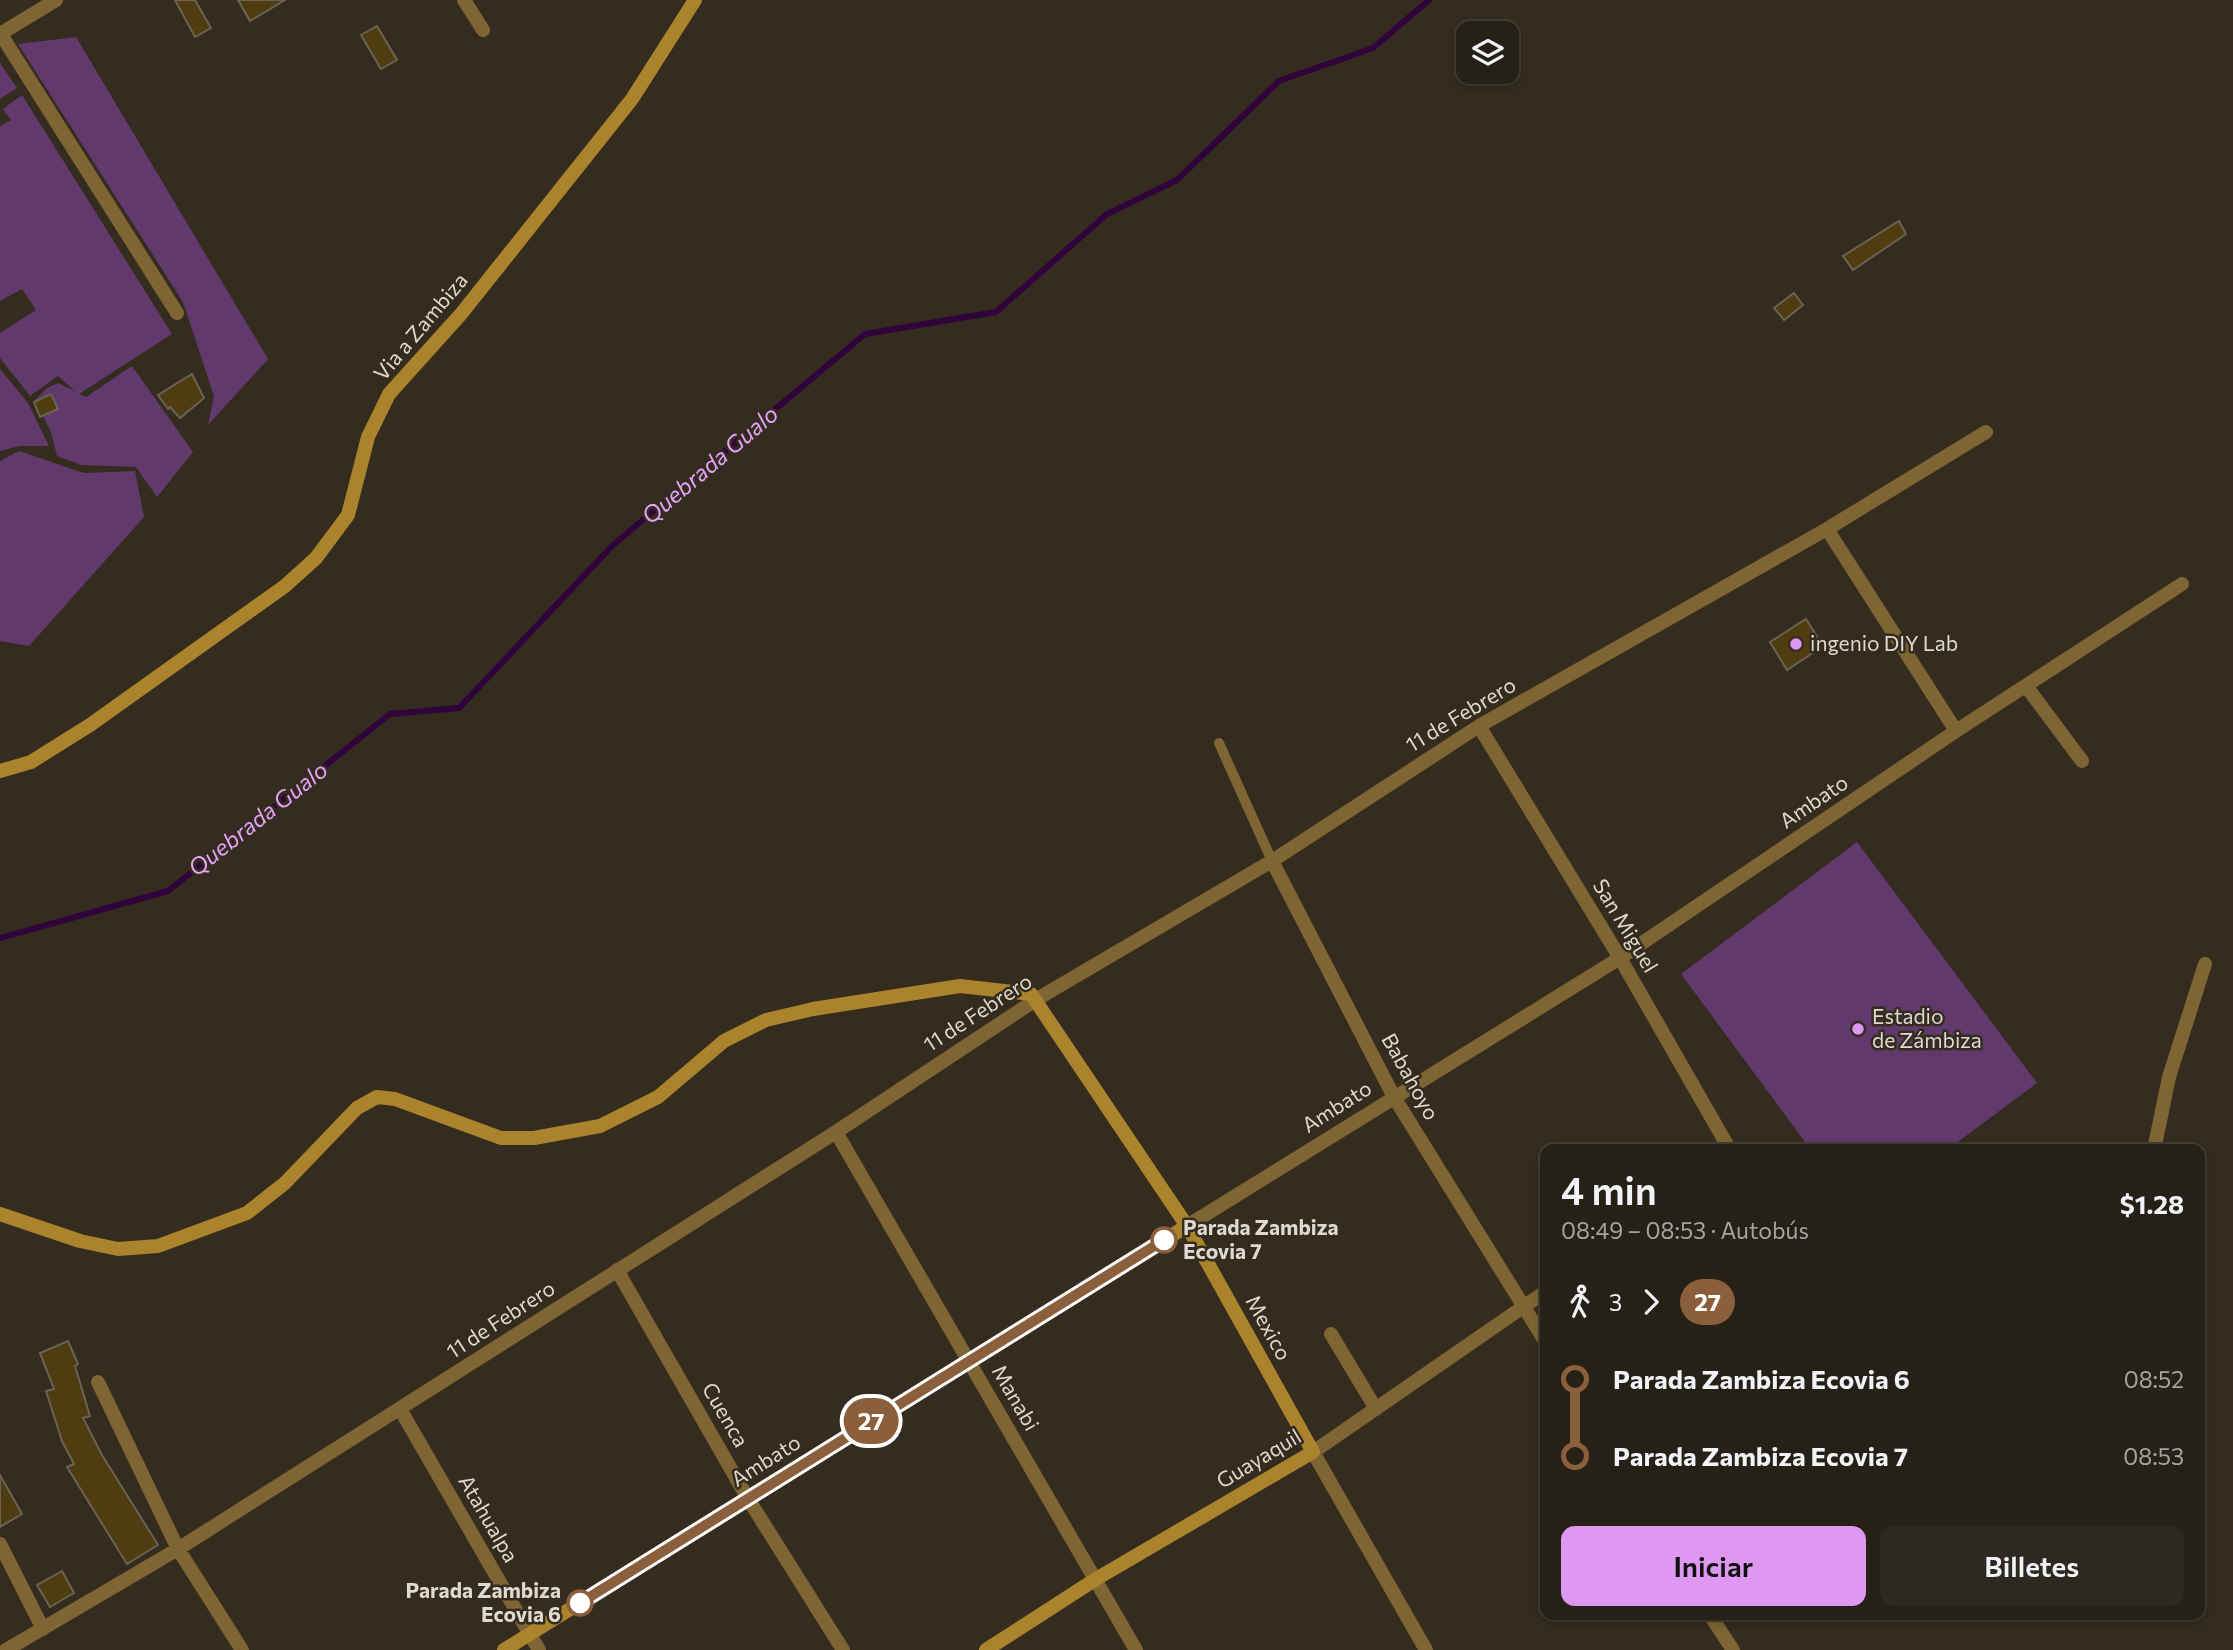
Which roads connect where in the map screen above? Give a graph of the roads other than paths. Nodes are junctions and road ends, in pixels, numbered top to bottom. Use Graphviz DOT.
graph roads {
  1 [pos="56,0"];
  2 [pos="464,0"];
  3 [pos="695,0"];
  4 [pos="483,30"];
  5 [pos="0,34"];
  6 [pos="177,313"];
  7 [pos="1986,432"];
  8 [pos="1827,529"];
  9 [pos="2182,584"];
  10 [pos="2026,686"];
  11 [pos="1479,726"];
  12 [pos="1956,731"];
  13 [pos="1219,743"];
  14 [pos="2082,761"];
  15 [pos="0,771"];
  16 [pos="1272,861"];
  17 [pos="1620,958"];
  18 [pos="2205,964"];
  19 [pos="1037,999"];
  20 [pos="1394,1097"];
  21 [pos="836,1132"];
  22 [pos="1727,1144"];
  23 [pos="2155,1144"];
  24 [pos="0,1214"];
  25 [pos="1187,1226"];
  26 [pos="617,1270"];
  27 [pos="1540,1295"];
  28 [pos="1524,1305"];
  29 [pos="1540,1332"];
  30 [pos="1331,1334"];
  31 [pos="969,1361"];
  32 [pos="98,1382"];
  33 [pos="400,1409"];
  34 [pos="1376,1409"];
  35 [pos="1313,1452"];
  36 [pos="747,1497"];
  37 [pos="0,1544"];
  38 [pos="178,1549"];
  39 [pos="1097,1579"];
  40 [pos="1713,1620"];
  41 [pos="43,1629"];
  42 [pos="530,1634"];
  43 [pos="6,1650"];
  44 [pos="242,1650"];
  45 [pos="505,1650"];
  46 [pos="539,1650"];
  47 [pos="842,1650"];
  48 [pos="986,1650"];
  49 [pos="1136,1650"];
  50 [pos="1426,1650"];
  51 [pos="1733,1650"];
  1 -- 5 [label="street"];
  2 -- 4 [label="street"];
  3 -- 15 [label="street, Via a Zambiza"];
  5 -- 6 [label="street"];
  7 -- 8 [label="street, 11 de Febrero"];
  8 -- 11 [label="street, 11 de Febrero"];
  8 -- 12 [label="street"];
  9 -- 10 [label="street, Ambato"];
  10 -- 12 [label="street, Ambato"];
  10 -- 14 [label="street"];
  11 -- 16 [label="street, 11 de Febrero"];
  11 -- 17 [label="street, San Miguel"];
  12 -- 17 [label="street, Ambato"];
  13 -- 16 [label="lane"];
  16 -- 19 [label="street, 11 de Febrero"];
  16 -- 20 [label="street, Babahoyo"];
  17 -- 20 [label="street, Ambato"];
  17 -- 22 [label="street, San Miguel"];
  18 -- 23 [label="street"];
  19 -- 21 [label="street, 11 de Febrero"];
  19 -- 24 [label="street"];
  19 -- 25 [label="street, Mexico"];
  20 -- 25 [label="street, Ambato"];
  20 -- 28 [label="street, Babahoyo"];
  21 -- 26 [label="street, 11 de Febrero"];
  21 -- 31 [label="street, Manabi"];
  25 -- 31 [label="street, Ambato"];
  25 -- 35 [label="street, Mexico"];
  26 -- 33 [label="street, 11 de Febrero"];
  26 -- 36 [label="street, Cuenca"];
  27 -- 28 [label="street, Guayaquil"];
  28 -- 29 [label="street, Babahoyo"];
  28 -- 34 [label="street, Guayaquil"];
  30 -- 34 [label="street"];
  31 -- 36 [label="street, Ambato"];
  31 -- 39 [label="street, Manabi"];
  32 -- 38 [label="street"];
  33 -- 38 [label="street, 11 de Febrero"];
  33 -- 42 [label="street, Atahualpa"];
  34 -- 35 [label="street, Guayaquil"];
  35 -- 39 [label="street, Guayaquil"];
  35 -- 50 [label="street, Mexico"];
  36 -- 42 [label="street, Ambato"];
  36 -- 47 [label="street, Cuenca"];
  37 -- 41 [label="street"];
  38 -- 41 [label="street, 11 de Febrero"];
  38 -- 44 [label="street"];
  39 -- 48 [label="street, Guayaquil"];
  39 -- 49 [label="street, Manabi"];
  40 -- 51 [label="street"];
  41 -- 43 [label="street, 11 de Febrero"];
  42 -- 45 [label="street, Ambato"];
  42 -- 46 [label="street, Atahualpa"];
}
